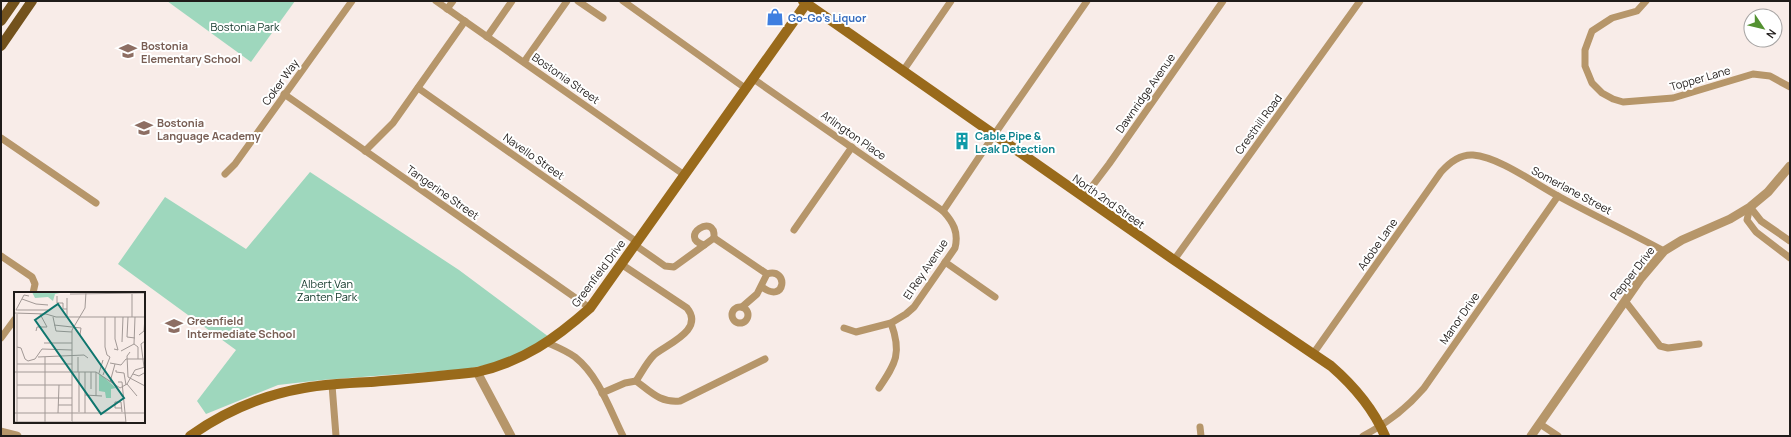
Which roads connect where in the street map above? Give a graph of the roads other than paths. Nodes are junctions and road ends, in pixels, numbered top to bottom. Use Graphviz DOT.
graph roads {
  1 [pos="15,1"];
  2 [pos="32,1"];
  3 [pos="352,1"];
  4 [pos="436,1"];
  5 [pos="453,1"];
  6 [pos="512,1"];
  7 [pos="567,1"];
  8 [pos="578,1"];
  9 [pos="623,1"];
  10 [pos="951,1"];
  11 [pos="1087,1"];
  12 [pos="1223,1"];
  13 [pos="1360,1"];
  14 [pos="1646,1"];
  15 [pos="806,2"];
  16 [pos="447,8"];
  17 [pos="603,18"];
  18 [pos="1,21"];
  19 [pos="465,21"];
  20 [pos="487,37"];
  21 [pos="1,46"];
  22 [pos="524,62"];
  23 [pos="903,71"];
  24 [pos="752,78"];
  25 [pos="1790,87"];
  26 [pos="418,88"];
  27 [pos="745,88"];
  28 [pos="284,94"];
  29 [pos="994,134"];
  30 [pos="1,138"];
  31 [pos="852,147"];
  32 [pos="364,151"];
  33 [pos="1467,156"];
  34 [pos="1790,166"];
  35 [pos="225,174"];
  36 [pos="683,174"];
  37 [pos="1558,196"];
  38 [pos="1084,197"];
  39 [pos="96,203"];
  40 [pos="1750,207"];
  41 [pos="943,211"];
  42 [pos="794,230"];
  43 [pos="714,238"];
  44 [pos="1790,241"];
  45 [pos="636,243"];
  46 [pos="704,245"];
  47 [pos="1664,251"];
  48 [pos="1,256"];
  49 [pos="1790,258"];
  50 [pos="1174,260"];
  51 [pos="945,262"];
  52 [pos="621,264"];
  53 [pos="767,274"];
  54 [pos="762,287"];
  55 [pos="33,292"];
  56 [pos="995,297"];
  57 [pos="1625,301"];
  58 [pos="742,307"];
  59 [pos="590,308"];
  60 [pos="14,320"];
  61 [pos="891,323"];
  62 [pos="844,328"];
  63 [pos="1,338"];
  64 [pos="548,343"];
  65 [pos="1700,344"];
  66 [pos="1313,354"];
  67 [pos="765,360"];
  68 [pos="477,372"];
  69 [pos="636,381"];
  70 [pos="332,385"];
  71 [pos="879,388"];
  72 [pos="602,393"];
  73 [pos="1540,424"];
  74 [pos="1381,426"];
  75 [pos="1200,427"];
  76 [pos="1,432"];
  77 [pos="17,436"];
  78 [pos="190,436"];
  79 [pos="336,436"];
  80 [pos="511,436"];
  81 [pos="623,436"];
  82 [pos="1201,436"];
  83 [pos="1363,436"];
  84 [pos="1385,436"];
  85 [pos="1531,436"];
  86 [pos="1558,436"];
  1 -- 18 [label="main road"];
  2 -- 21 [label="main road"];
  3 -- 28 [label="street, Coker Way"];
  4 -- 16 [label="street, Bostonia Street"];
  5 -- 16 [label="street"];
  6 -- 20 [label="street"];
  7 -- 22 [label="street"];
  8 -- 17 [label="street"];
  9 -- 27 [label="street"];
  10 -- 23 [label="street"];
  11 -- 29 [label="street"];
  12 -- 38 [label="street, Dawnridge Avenue"];
  13 -- 50 [label="street, Cresthill Road"];
  14 -- 25 [label="street, Topper Lane"];
  15 -- 23 [label="main road, North 2nd Street"];
  15 -- 24 [label="main road, Greenfield Drive"];
  16 -- 19 [label="street, Bostonia Street"];
  19 -- 20 [label="street, Bostonia Street"];
  19 -- 26 [label="street"];
  20 -- 22 [label="street, Bostonia Street"];
  22 -- 36 [label="street, Bostonia Street"];
  23 -- 29 [label="main road, North 2nd Street"];
  24 -- 27 [label="main road, Greenfield Drive"];
  24 -- 31 [label="street, Arlington Place"];
  26 -- 32 [label="street"];
  26 -- 45 [label="street, Navello Street"];
  27 -- 36 [label="main road, Greenfield Drive"];
  28 -- 32 [label="street, Tangerine Street"];
  28 -- 35 [label="street, Coker Way"];
  29 -- 38 [label="main road, North 2nd Street"];
  29 -- 41 [label="street"];
  30 -- 39 [label="street"];
  31 -- 41 [label="street, Arlington Place"];
  31 -- 42 [label="street"];
  32 -- 59 [label="street, Tangerine Street"];
  33 -- 37 [label="street, Somerlane Street"];
  33 -- 66 [label="street, Adobe Lane"];
  34 -- 40 [label="street, Pepper Drive"];
  36 -- 45 [label="main road, Greenfield Drive"];
  37 -- 47 [label="street, Somerlane Street"];
  37 -- 74 [label="street, Manor Drive"];
  38 -- 50 [label="main road, North 2nd Street"];
  40 -- 44 [label="street"];
  40 -- 47 [label="street, Pepper Drive"];
  40 -- 49 [label="street"];
  41 -- 51 [label="street, El Rey Avenue"];
  43 -- 46 [label="street"];
  43 -- 46 [label="street"];
  43 -- 53 [label="street"];
  45 -- 46 [label="street, Navello Street"];
  45 -- 52 [label="main road, Greenfield Drive"];
  47 -- 57 [label="street, Pepper Drive"];
  48 -- 55 [label="street"];
  50 -- 66 [label="main road, North 2nd Street"];
  51 -- 56 [label="street"];
  51 -- 61 [label="street, El Rey Avenue"];
  52 -- 59 [label="main road, Greenfield Drive"];
  52 -- 69 [label="street"];
  53 -- 54 [label="street"];
  53 -- 54 [label="street"];
  54 -- 58 [label="street"];
  57 -- 65 [label="street"];
  57 -- 73 [label="street, Pepper Drive"];
  59 -- 64 [label="main road, Greenfield Drive"];
  60 -- 63 [label="street"];
  61 -- 62 [label="street, El Rey Avenue"];
  61 -- 71 [label="street"];
  64 -- 68 [label="main road, Greenfield Drive"];
  64 -- 72 [label="street"];
  66 -- 74 [label="main road, North 2nd Street"];
  67 -- 69 [label="street"];
  68 -- 70 [label="main road, Greenfield Drive"];
  68 -- 80 [label="street"];
  69 -- 72 [label="street"];
  70 -- 78 [label="main road, Greenfield Drive"];
  70 -- 79 [label="street"];
  72 -- 81 [label="street"];
  73 -- 85 [label="street, Pepper Drive"];
  73 -- 86 [label="street"];
  74 -- 83 [label="street, Manor Drive"];
  74 -- 84 [label="main road, North 2nd Street"];
  75 -- 82 [label="street"];
  76 -- 77 [label="street"];
}
